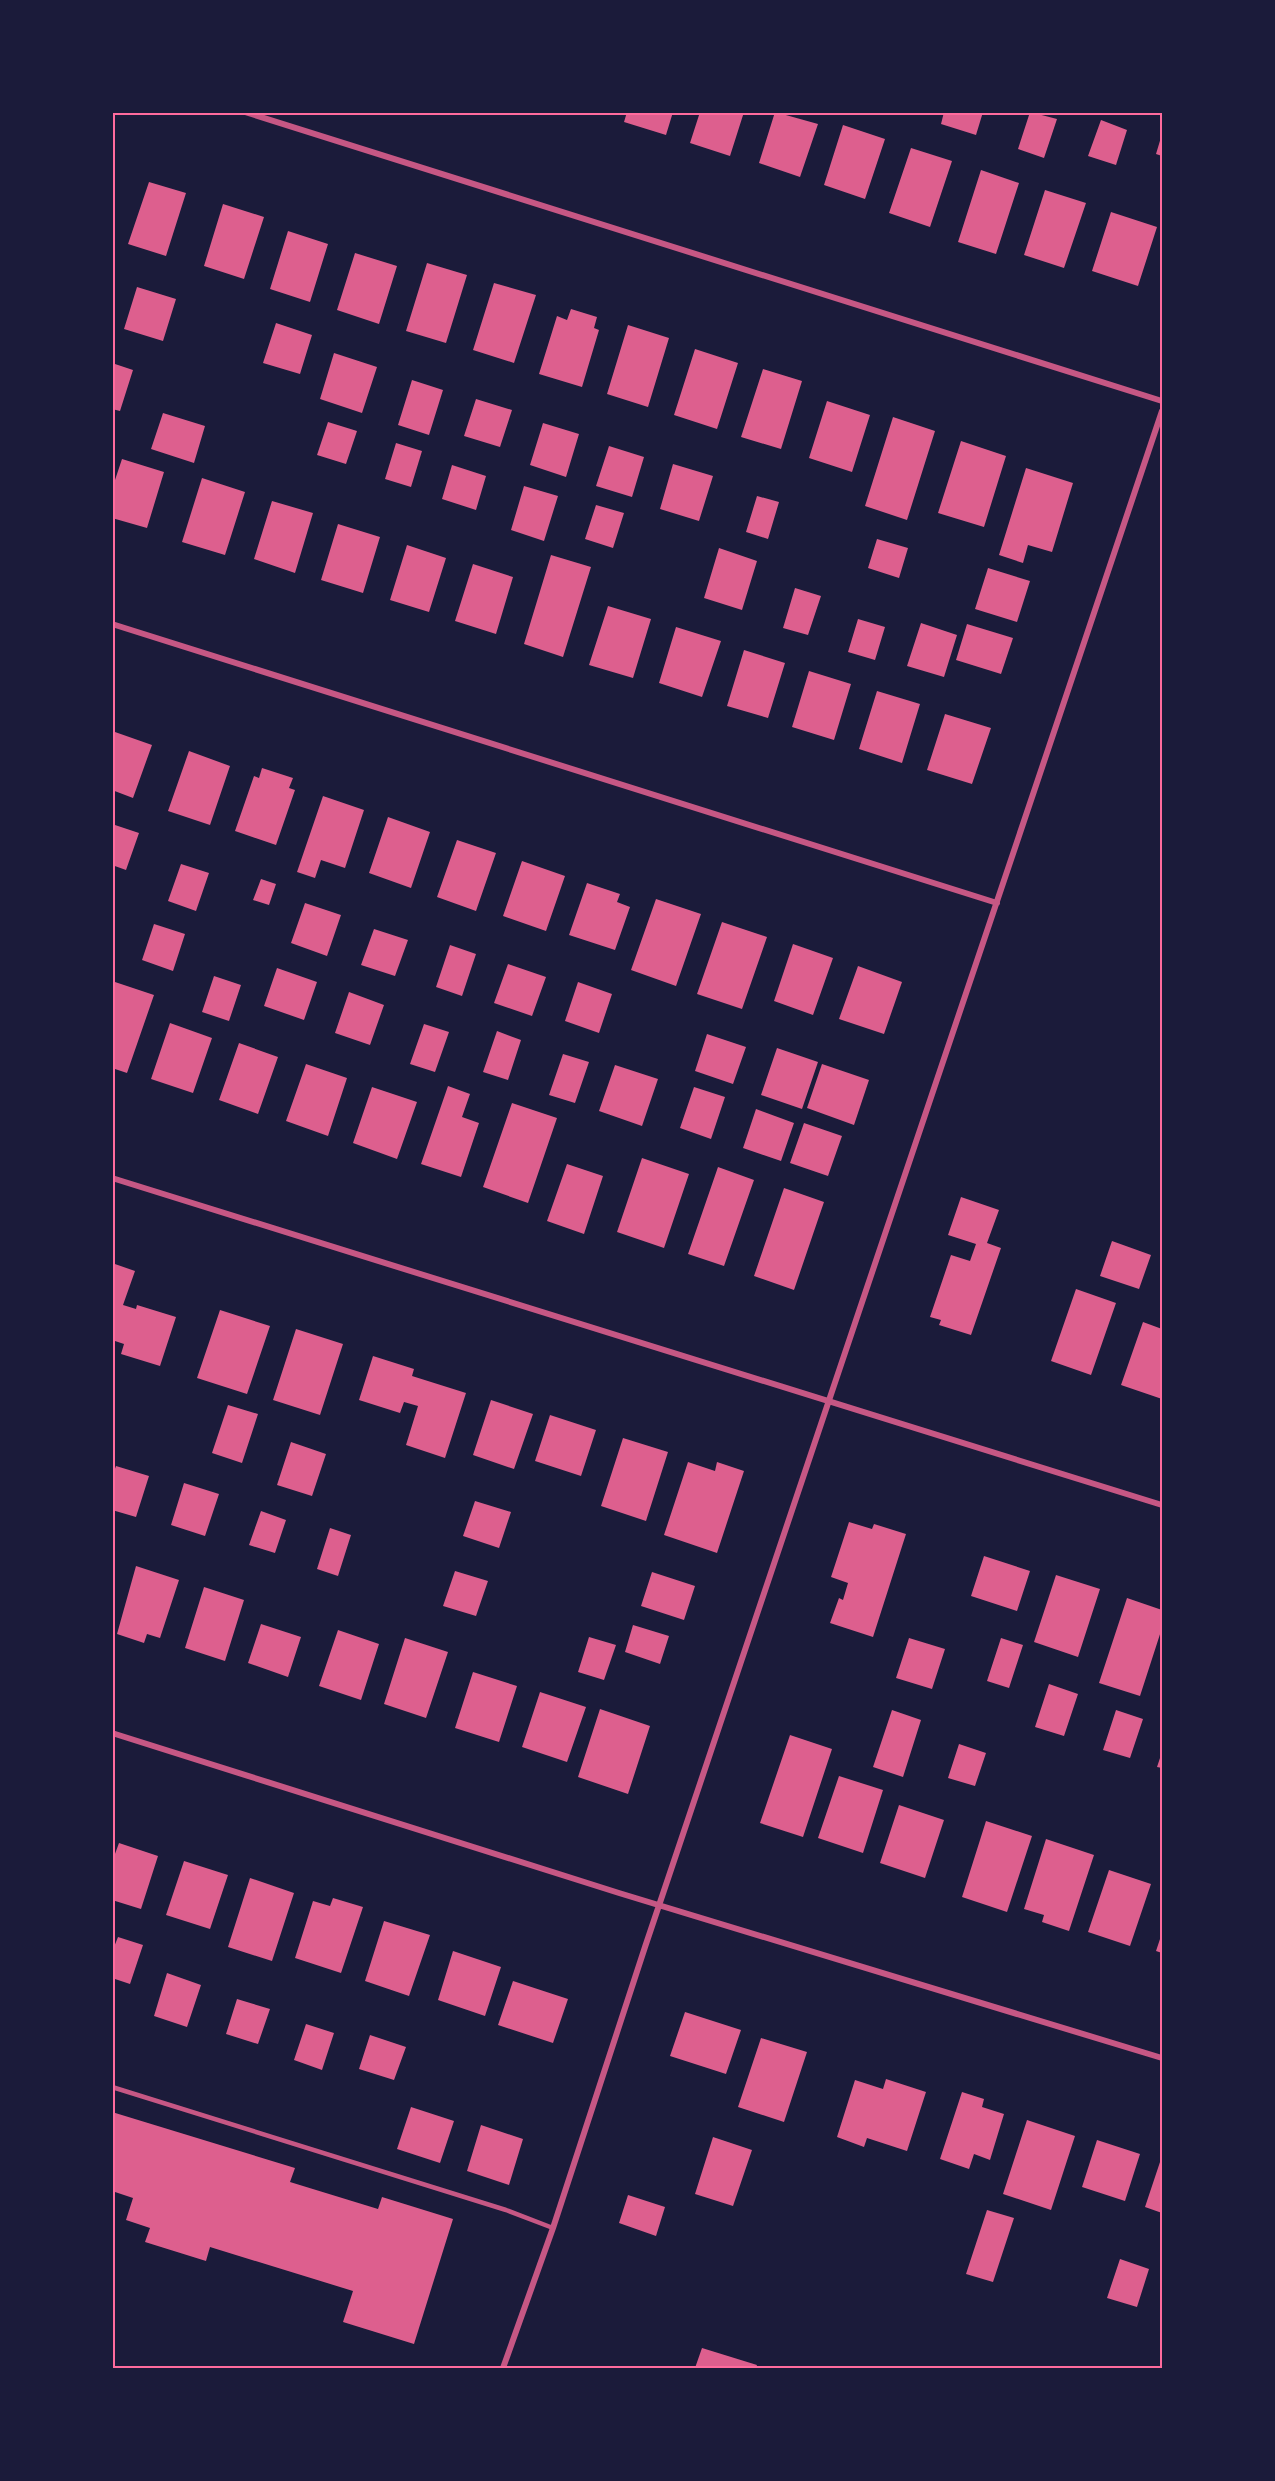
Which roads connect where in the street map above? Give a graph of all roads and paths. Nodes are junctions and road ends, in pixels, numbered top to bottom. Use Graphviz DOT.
graph roads {
  1 [pos="245,112"];
  2 [pos="1162,401"];
  3 [pos="1162,411"];
  4 [pos="112,624"];
  5 [pos="997,903"];
  6 [pos="112,1178"];
  7 [pos="829,1403"];
  8 [pos="1162,1505"];
  9 [pos="112,1733"];
  10 [pos="659,1905"];
  11 [pos="1162,2058"];
  12 [pos="112,2087"];
  13 [pos="554,2228"];
  14 [pos="503,2368"];
  1 -- 2 [label="street"];
  3 -- 5 [label="street"];
  4 -- 5 [label="street"];
  5 -- 7 [label="street"];
  6 -- 7 [label="street"];
  7 -- 8 [label="street"];
  7 -- 10 [label="street"];
  9 -- 10 [label="street"];
  10 -- 11 [label="street"];
  10 -- 13 [label="street"];
  12 -- 13 [label="lane"];
  13 -- 14 [label="street"];
}
